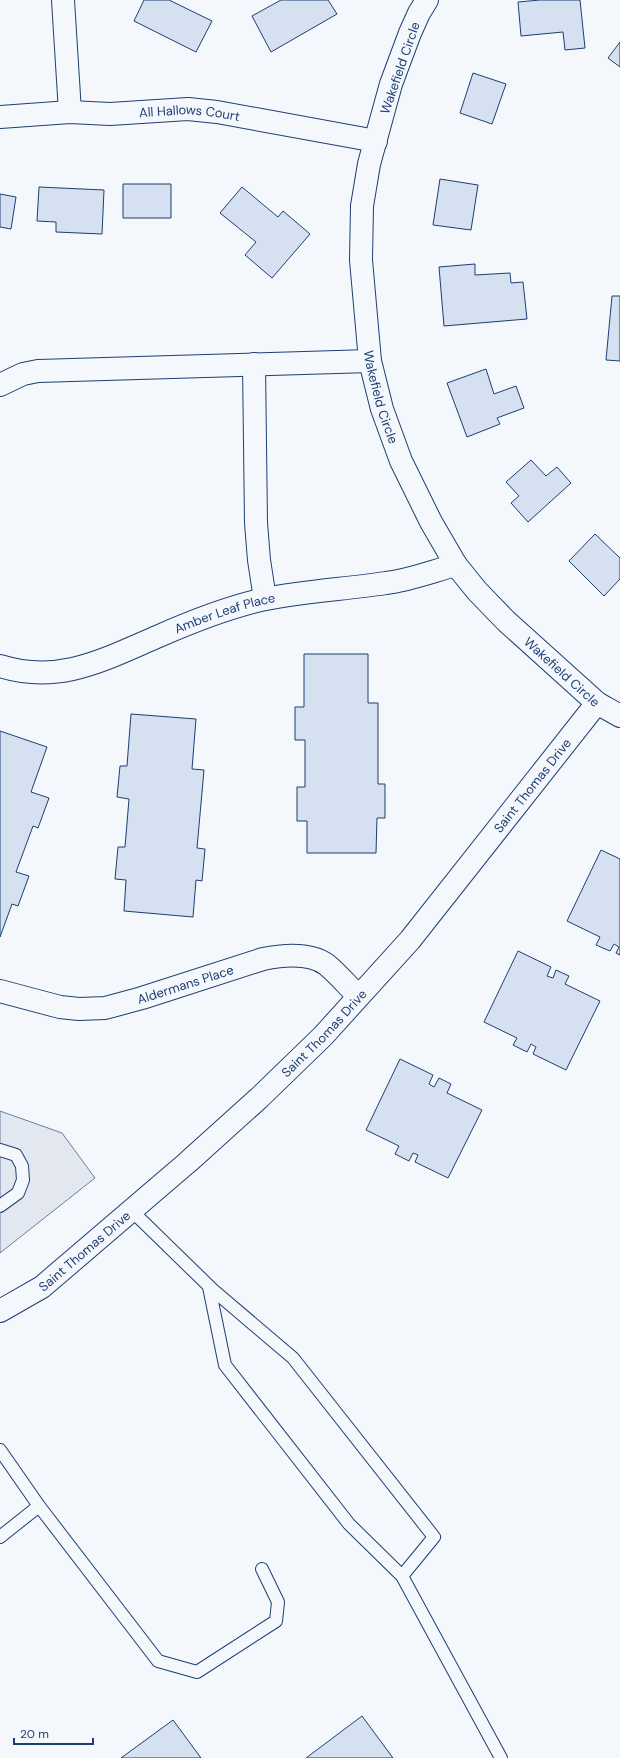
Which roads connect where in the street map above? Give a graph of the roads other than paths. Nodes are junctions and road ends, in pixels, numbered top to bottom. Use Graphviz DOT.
graph roads {
  1 [pos="63,0"];
  2 [pos="427,0"];
  3 [pos="70,112"];
  4 [pos="0,117"];
  5 [pos="376,140"];
  6 [pos="370,361"];
  7 [pos="254,364"];
  8 [pos="0,385"];
  9 [pos="456,565"];
  10 [pos="265,599"];
  11 [pos="0,666"];
  12 [pos="597,703"];
  13 [pos="620,716"];
  14 [pos="0,991"];
  15 [pos="358,996"];
  16 [pos="0,1150"];
  17 [pos="0,1206"];
  18 [pos="132,1211"];
  19 [pos="210,1287"];
  20 [pos="0,1311"];
  21 [pos="0,1450"];
  22 [pos="40,1506"];
  23 [pos="0,1537"];
  24 [pos="262,1569"];
  25 [pos="402,1576"];
  26 [pos="501,1758"];
  1 -- 3 [label="street"];
  2 -- 5 [label="street, Wakefield Circle"];
  3 -- 4 [label="street, All Hallows Court"];
  3 -- 5 [label="street, All Hallows Court"];
  5 -- 6 [label="street, Wakefield Circle"];
  6 -- 7 [label="street"];
  6 -- 9 [label="street, Wakefield Circle"];
  7 -- 8 [label="street"];
  7 -- 10 [label="street"];
  9 -- 10 [label="street, Amber Leaf Place"];
  9 -- 12 [label="street, Wakefield Circle"];
  10 -- 11 [label="street, Amber Leaf Place"];
  12 -- 13 [label="street, Wakefield Circle"];
  12 -- 15 [label="street, Saint Thomas Drive"];
  14 -- 15 [label="street, Aldermans Place"];
  15 -- 18 [label="street, Saint Thomas Drive"];
  16 -- 17 [label="lane"];
  18 -- 19 [label="lane"];
  18 -- 20 [label="street, Saint Thomas Drive"];
  19 -- 25 [label="lane"];
  19 -- 25 [label="lane"];
  21 -- 22 [label="lane"];
  22 -- 23 [label="lane"];
  22 -- 24 [label="lane"];
  25 -- 26 [label="lane"];
}
